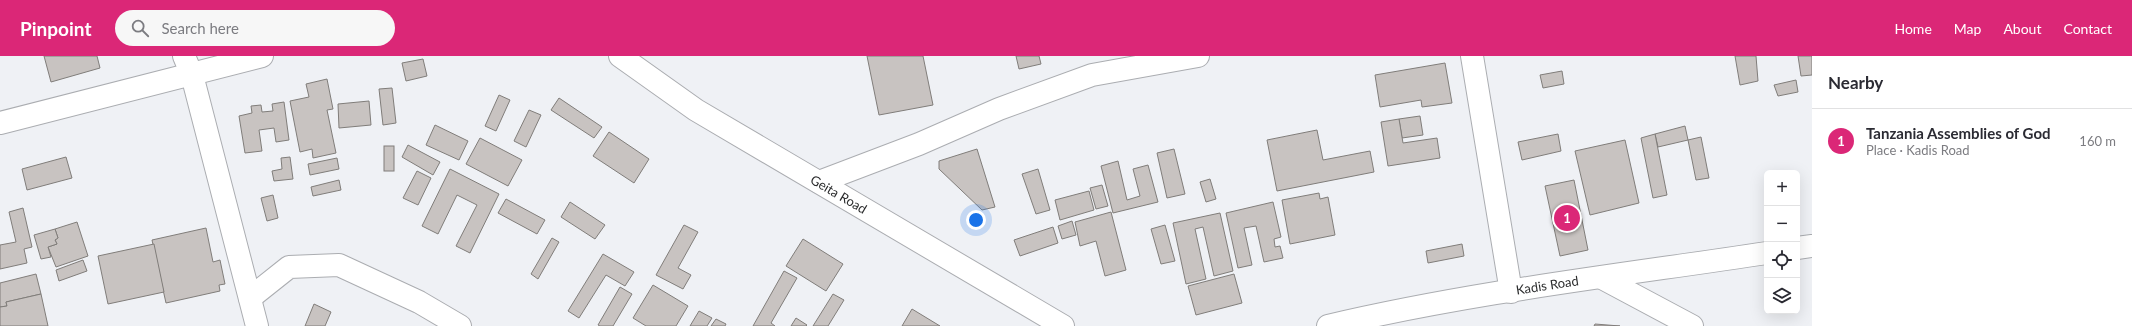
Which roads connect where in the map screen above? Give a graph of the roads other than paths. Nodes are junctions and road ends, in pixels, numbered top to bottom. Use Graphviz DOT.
graph roads {
  1 [pos="262,56"];
  2 [pos="620,56"];
  3 [pos="1198,56"];
  4 [pos="1472,56"];
  5 [pos="188,65"];
  6 [pos="0,123"];
  7 [pos="818,182"];
  8 [pos="1812,246"];
  9 [pos="1800,248"];
  10 [pos="1764,253"];
  11 [pos="1602,278"];
  12 [pos="1511,292"];
  13 [pos="250,298"];
  14 [pos="256,326"];
  15 [pos="460,326"];
  16 [pos="1063,326"];
  17 [pos="1328,326"];
  18 [pos="1692,326"];
  1 -- 5 [label="street"];
  2 -- 7 [label="street, Geita Road"];
  3 -- 7 [label="street"];
  4 -- 12 [label="street"];
  5 -- 6 [label="street"];
  5 -- 13 [label="street"];
  7 -- 16 [label="street, Geita Road"];
  8 -- 9 [label="street"];
  10 -- 11 [label="street, Kadis Road"];
  11 -- 12 [label="street, Kadis Road"];
  11 -- 18 [label="street"];
  12 -- 17 [label="street, Kadis Road"];
  13 -- 14 [label="street"];
  13 -- 15 [label="street"];
}
